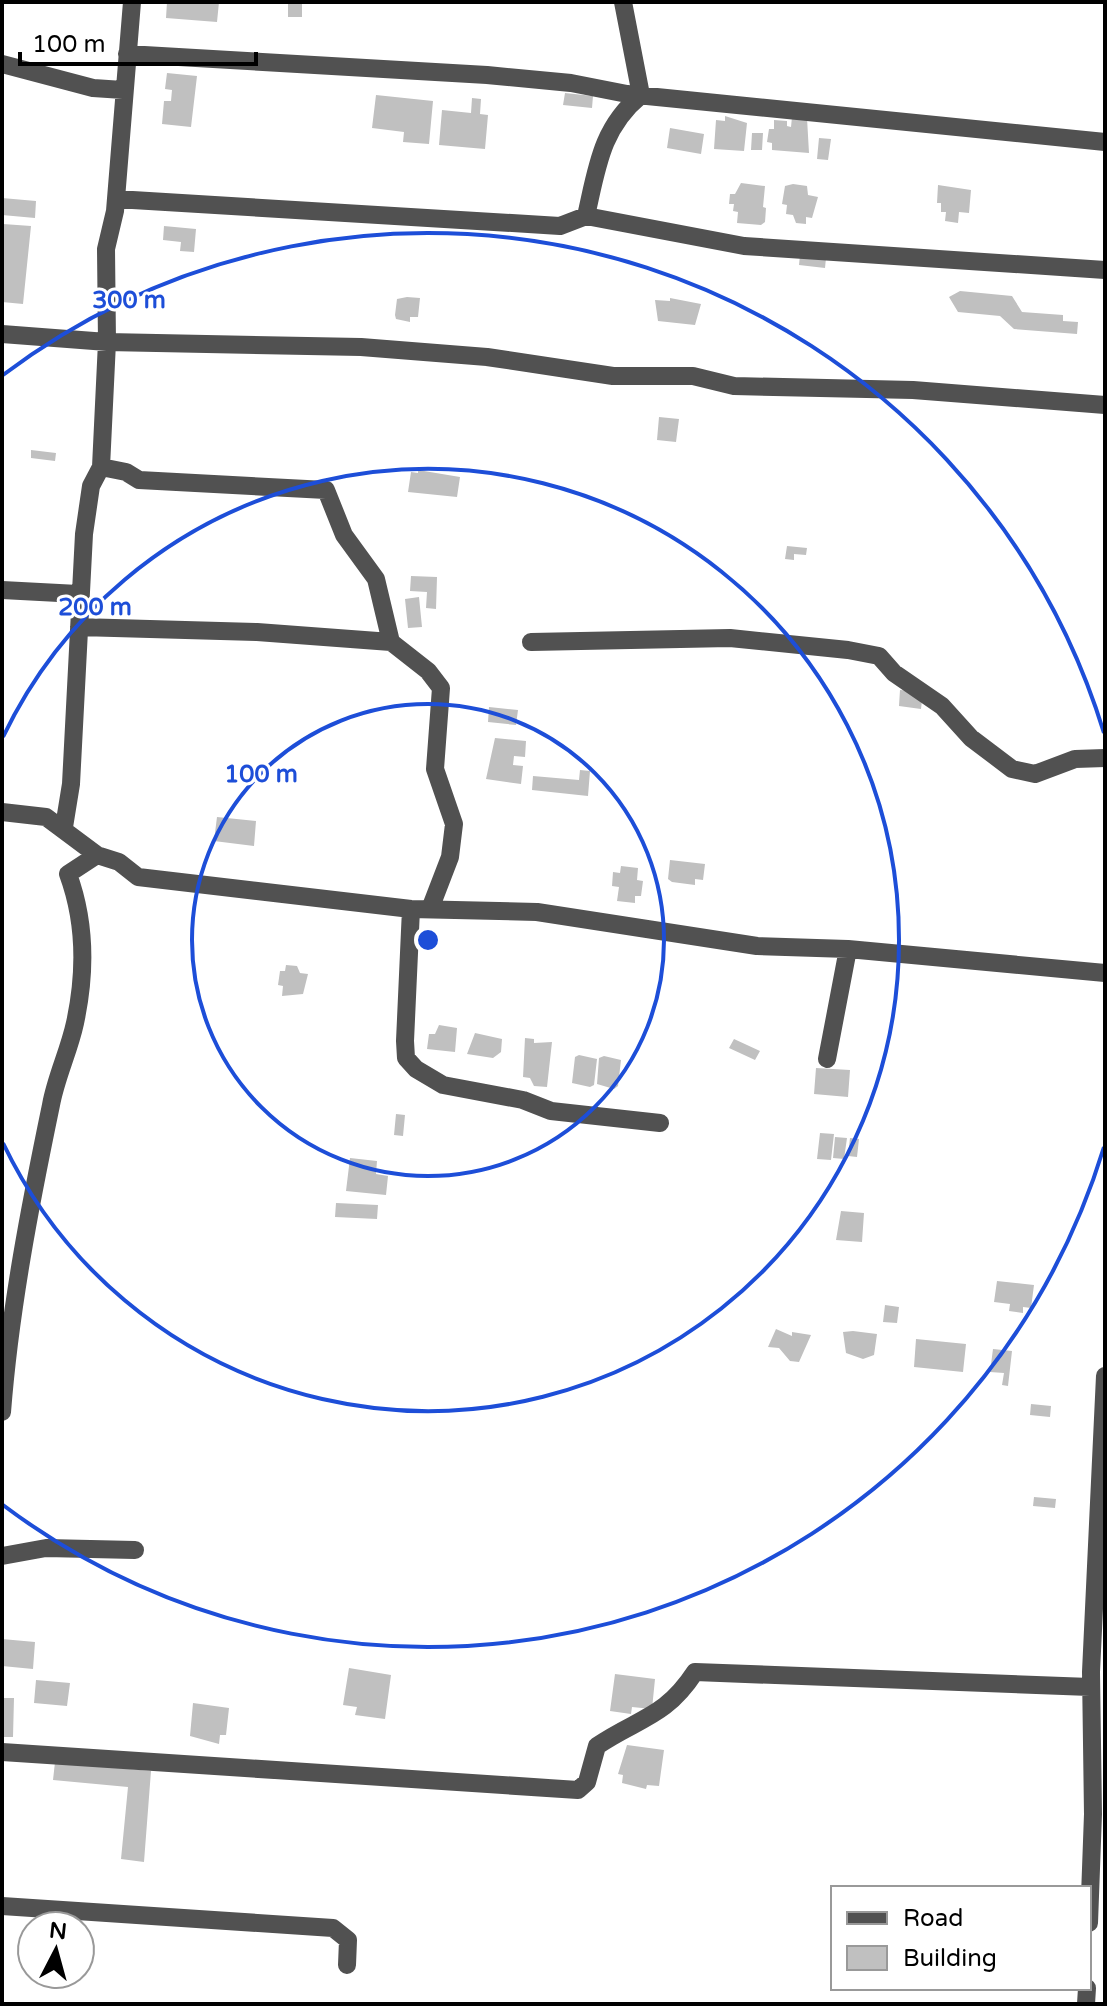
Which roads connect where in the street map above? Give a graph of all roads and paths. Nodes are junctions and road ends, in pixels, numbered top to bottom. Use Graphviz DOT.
graph roads {
  1 [pos="132,2"];
  2 [pos="623,2"];
  3 [pos="127,54"];
  4 [pos="2,64"];
  5 [pos="123,90"];
  6 [pos="641,95"];
  7 [pos="1105,142"];
  8 [pos="116,199"];
  9 [pos="586,216"];
  10 [pos="1105,270"];
  11 [pos="2,334"];
  12 [pos="107,342"];
  13 [pos="1105,405"];
  14 [pos="101,467"];
  15 [pos="2,590"];
  16 [pos="78,594"];
  17 [pos="79,627"];
  18 [pos="391,642"];
  19 [pos="531,642"];
  20 [pos="1105,758"];
  21 [pos="2,812"];
  22 [pos="64,827"];
  23 [pos="97,855"];
  24 [pos="411,909"];
  25 [pos="430,909"];
  26 [pos="848,949"];
  27 [pos="1105,973"];
  28 [pos="827,1059"];
  29 [pos="660,1123"];
  30 [pos="1105,1376"];
  31 [pos="2,1412"];
  32 [pos="135,1550"];
  33 [pos="2,1556"];
  34 [pos="1095,1677"];
  35 [pos="2,1752"];
  36 [pos="1099,1814"];
  37 [pos="1091,1901"];
  38 [pos="2,1906"];
  39 [pos="347,1965"];
  1 -- 3 [label="street"];
  2 -- 6 [label="street"];
  3 -- 5 [label="street"];
  3 -- 6 [label="street"];
  4 -- 5 [label="street"];
  5 -- 8 [label="street"];
  6 -- 7 [label="street"];
  6 -- 9 [label="street"];
  8 -- 9 [label="street"];
  8 -- 12 [label="street"];
  9 -- 10 [label="street"];
  11 -- 12 [label="street"];
  12 -- 13 [label="street"];
  12 -- 14 [label="street"];
  14 -- 16 [label="street"];
  14 -- 18 [label="street"];
  15 -- 16 [label="street"];
  16 -- 17 [label="street"];
  17 -- 18 [label="street"];
  17 -- 22 [label="street"];
  18 -- 25 [label="street"];
  19 -- 20 [label="street"];
  21 -- 22 [label="street"];
  22 -- 23 [label="street"];
  23 -- 24 [label="street"];
  23 -- 31 [label="street"];
  24 -- 25 [label="street"];
  24 -- 29 [label="street"];
  25 -- 26 [label="street"];
  26 -- 27 [label="street"];
  26 -- 28 [label="street"];
  30 -- 34 [label="street"];
  32 -- 33 [label="street"];
  34 -- 35 [label="street"];
  34 -- 36 [label="street"];
  36 -- 37 [label="street"];
  38 -- 39 [label="street"];
}
